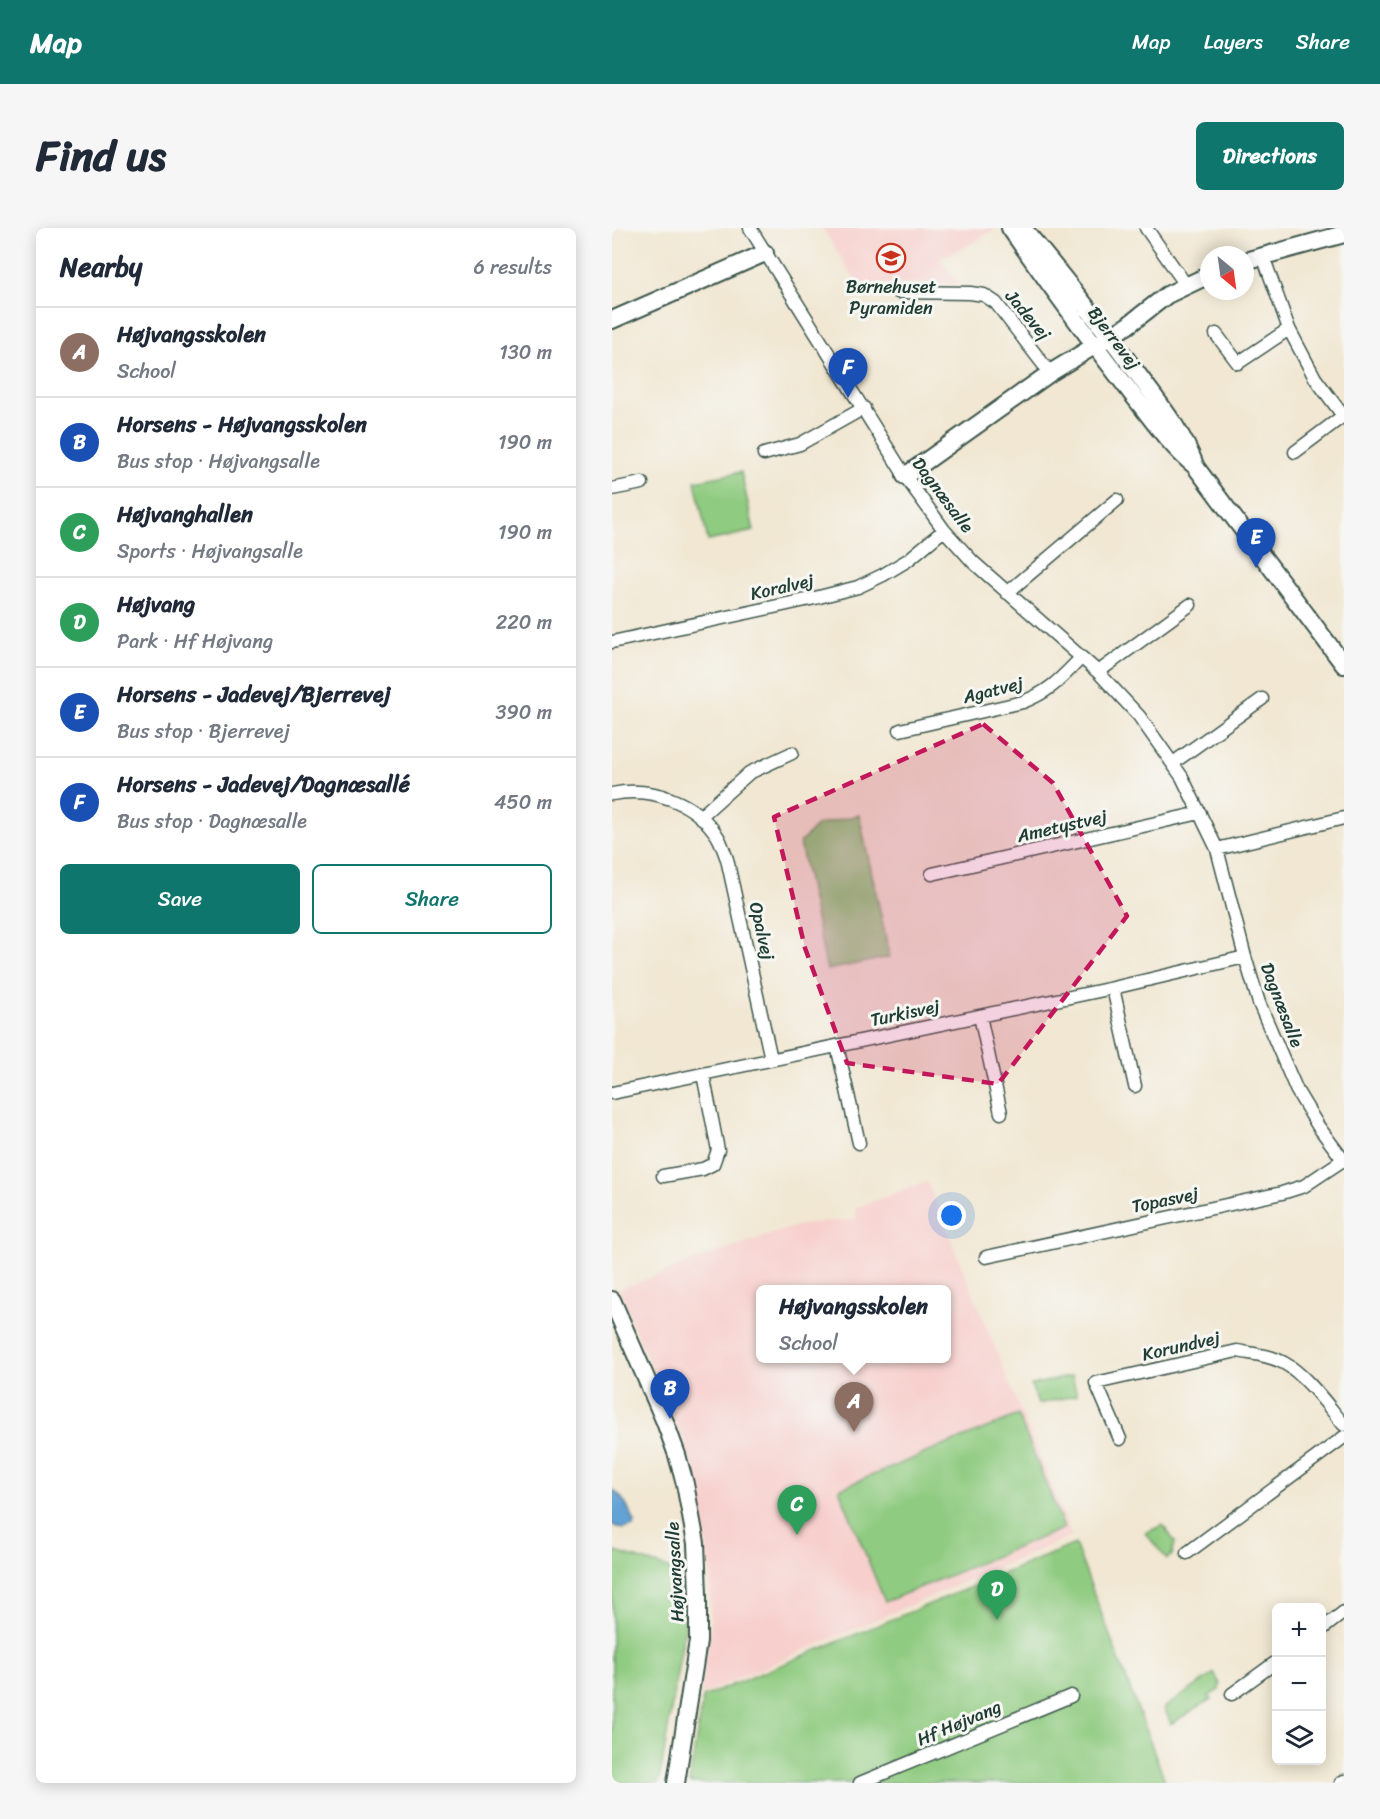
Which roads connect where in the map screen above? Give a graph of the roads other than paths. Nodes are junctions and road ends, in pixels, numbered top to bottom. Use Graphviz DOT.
graph roads {
  1 [pos="750,228"];
  2 [pos="1010,228"];
  3 [pos="1023,228"];
  4 [pos="1146,228"];
  5 [pos="1344,234"];
  6 [pos="765,253"];
  7 [pos="1263,256"];
  8 [pos="1254,258"];
  9 [pos="1200,279"];
  10 [pos="1186,285"];
  11 [pos="898,292"];
  12 [pos="612,320"];
  13 [pos="1289,328"];
  14 [pos="1216,334"];
  15 [pos="1103,341"];
  16 [pos="1050,373"];
  17 [pos="864,408"];
  18 [pos="1343,416"];
  19 [pos="1295,452"];
  20 [pos="764,454"];
  21 [pos="904,476"];
  22 [pos="642,483"];
  23 [pos="612,489"];
  24 [pos="1117,500"];
  25 [pos="944,530"];
  26 [pos="1007,593"];
  27 [pos="1190,605"];
  28 [pos="612,642"];
  29 [pos="1081,658"];
  30 [pos="1344,665"];
  31 [pos="1098,672"];
  32 [pos="1262,699"];
  33 [pos="900,730"];
  34 [pos="792,753"];
  35 [pos="1173,763"];
  36 [pos="612,794"];
  37 [pos="1200,813"];
  38 [pos="700,817"];
  39 [pos="1344,818"];
  40 [pos="1216,849"];
  41 [pos="932,874"];
  42 [pos="1245,957"];
  43 [pos="1113,988"];
  44 [pos="980,1016"];
  45 [pos="837,1046"];
  46 [pos="771,1059"];
  47 [pos="703,1074"];
  48 [pos="1135,1086"];
  49 [pos="612,1093"];
  50 [pos="1001,1113"];
  51 [pos="859,1143"];
  52 [pos="1344,1160"];
  53 [pos="663,1176"];
  54 [pos="986,1257"];
  55 [pos="612,1300"];
  56 [pos="1344,1425"];
  57 [pos="1344,1437"];
  58 [pos="1120,1439"];
  59 [pos="1187,1553"];
  60 [pos="1344,1612"];
  61 [pos="1326,1626"];
  62 [pos="1272,1665"];
  63 [pos="1232,1694"];
  64 [pos="1071,1696"];
  65 [pos="676,1783"];
  66 [pos="860,1783"];
  1 -- 6 [label="street, Dagnæsalle"];
  2 -- 15 [label="street, Bjerrevej"];
  3 -- 15 [label="street, Bjerrevej"];
  4 -- 10 [label="street"];
  5 -- 7 [label="street"];
  6 -- 12 [label="street"];
  6 -- 17 [label="street, Dagnæsalle"];
  7 -- 8 [label="street"];
  7 -- 13 [label="street"];
  9 -- 10 [label="street"];
  10 -- 15 [label="street"];
  11 -- 16 [label="street, Jadevej"];
  13 -- 14 [label="street"];
  13 -- 18 [label="street"];
  15 -- 16 [label="street"];
  15 -- 30 [label="street, Bjerrevej"];
  16 -- 21 [label="street"];
  17 -- 20 [label="street"];
  17 -- 21 [label="street, Dagnæsalle"];
  18 -- 19 [label="street"];
  21 -- 25 [label="street, Dagnæsalle"];
  22 -- 23 [label="street"];
  24 -- 26 [label="street"];
  25 -- 26 [label="street, Dagnæsalle"];
  25 -- 28 [label="street, Koralvej"];
  26 -- 29 [label="street, Dagnæsalle"];
  27 -- 31 [label="street"];
  29 -- 31 [label="street, Dagnæsalle"];
  29 -- 33 [label="street, Agatvej"];
  31 -- 35 [label="street, Dagnæsalle"];
  32 -- 35 [label="street"];
  34 -- 38 [label="street"];
  35 -- 37 [label="street, Dagnæsalle"];
  36 -- 38 [label="street, Opalvej"];
  37 -- 40 [label="street, Dagnæsalle"];
  37 -- 41 [label="street, Ametystvej"];
  38 -- 46 [label="street, Opalvej"];
  39 -- 40 [label="street"];
  40 -- 42 [label="street, Dagnæsalle"];
  42 -- 43 [label="street, Turkisvej"];
  42 -- 52 [label="street, Dagnæsalle"];
  43 -- 44 [label="street, Turkisvej"];
  43 -- 48 [label="street"];
  44 -- 45 [label="street, Turkisvej"];
  44 -- 50 [label="street"];
  45 -- 46 [label="street, Turkisvej"];
  45 -- 51 [label="street"];
  46 -- 47 [label="street, Turkisvej"];
  47 -- 49 [label="street, Turkisvej"];
  47 -- 53 [label="street"];
  52 -- 54 [label="street, Topasvej"];
  55 -- 65 [label="street, Højvangsalle"];
  56 -- 58 [label="street, Korundvej"];
  57 -- 59 [label="street"];
  60 -- 61 [label="street"];
  62 -- 63 [label="street"];
  64 -- 66 [label="street, Hf Højvang"];
}
